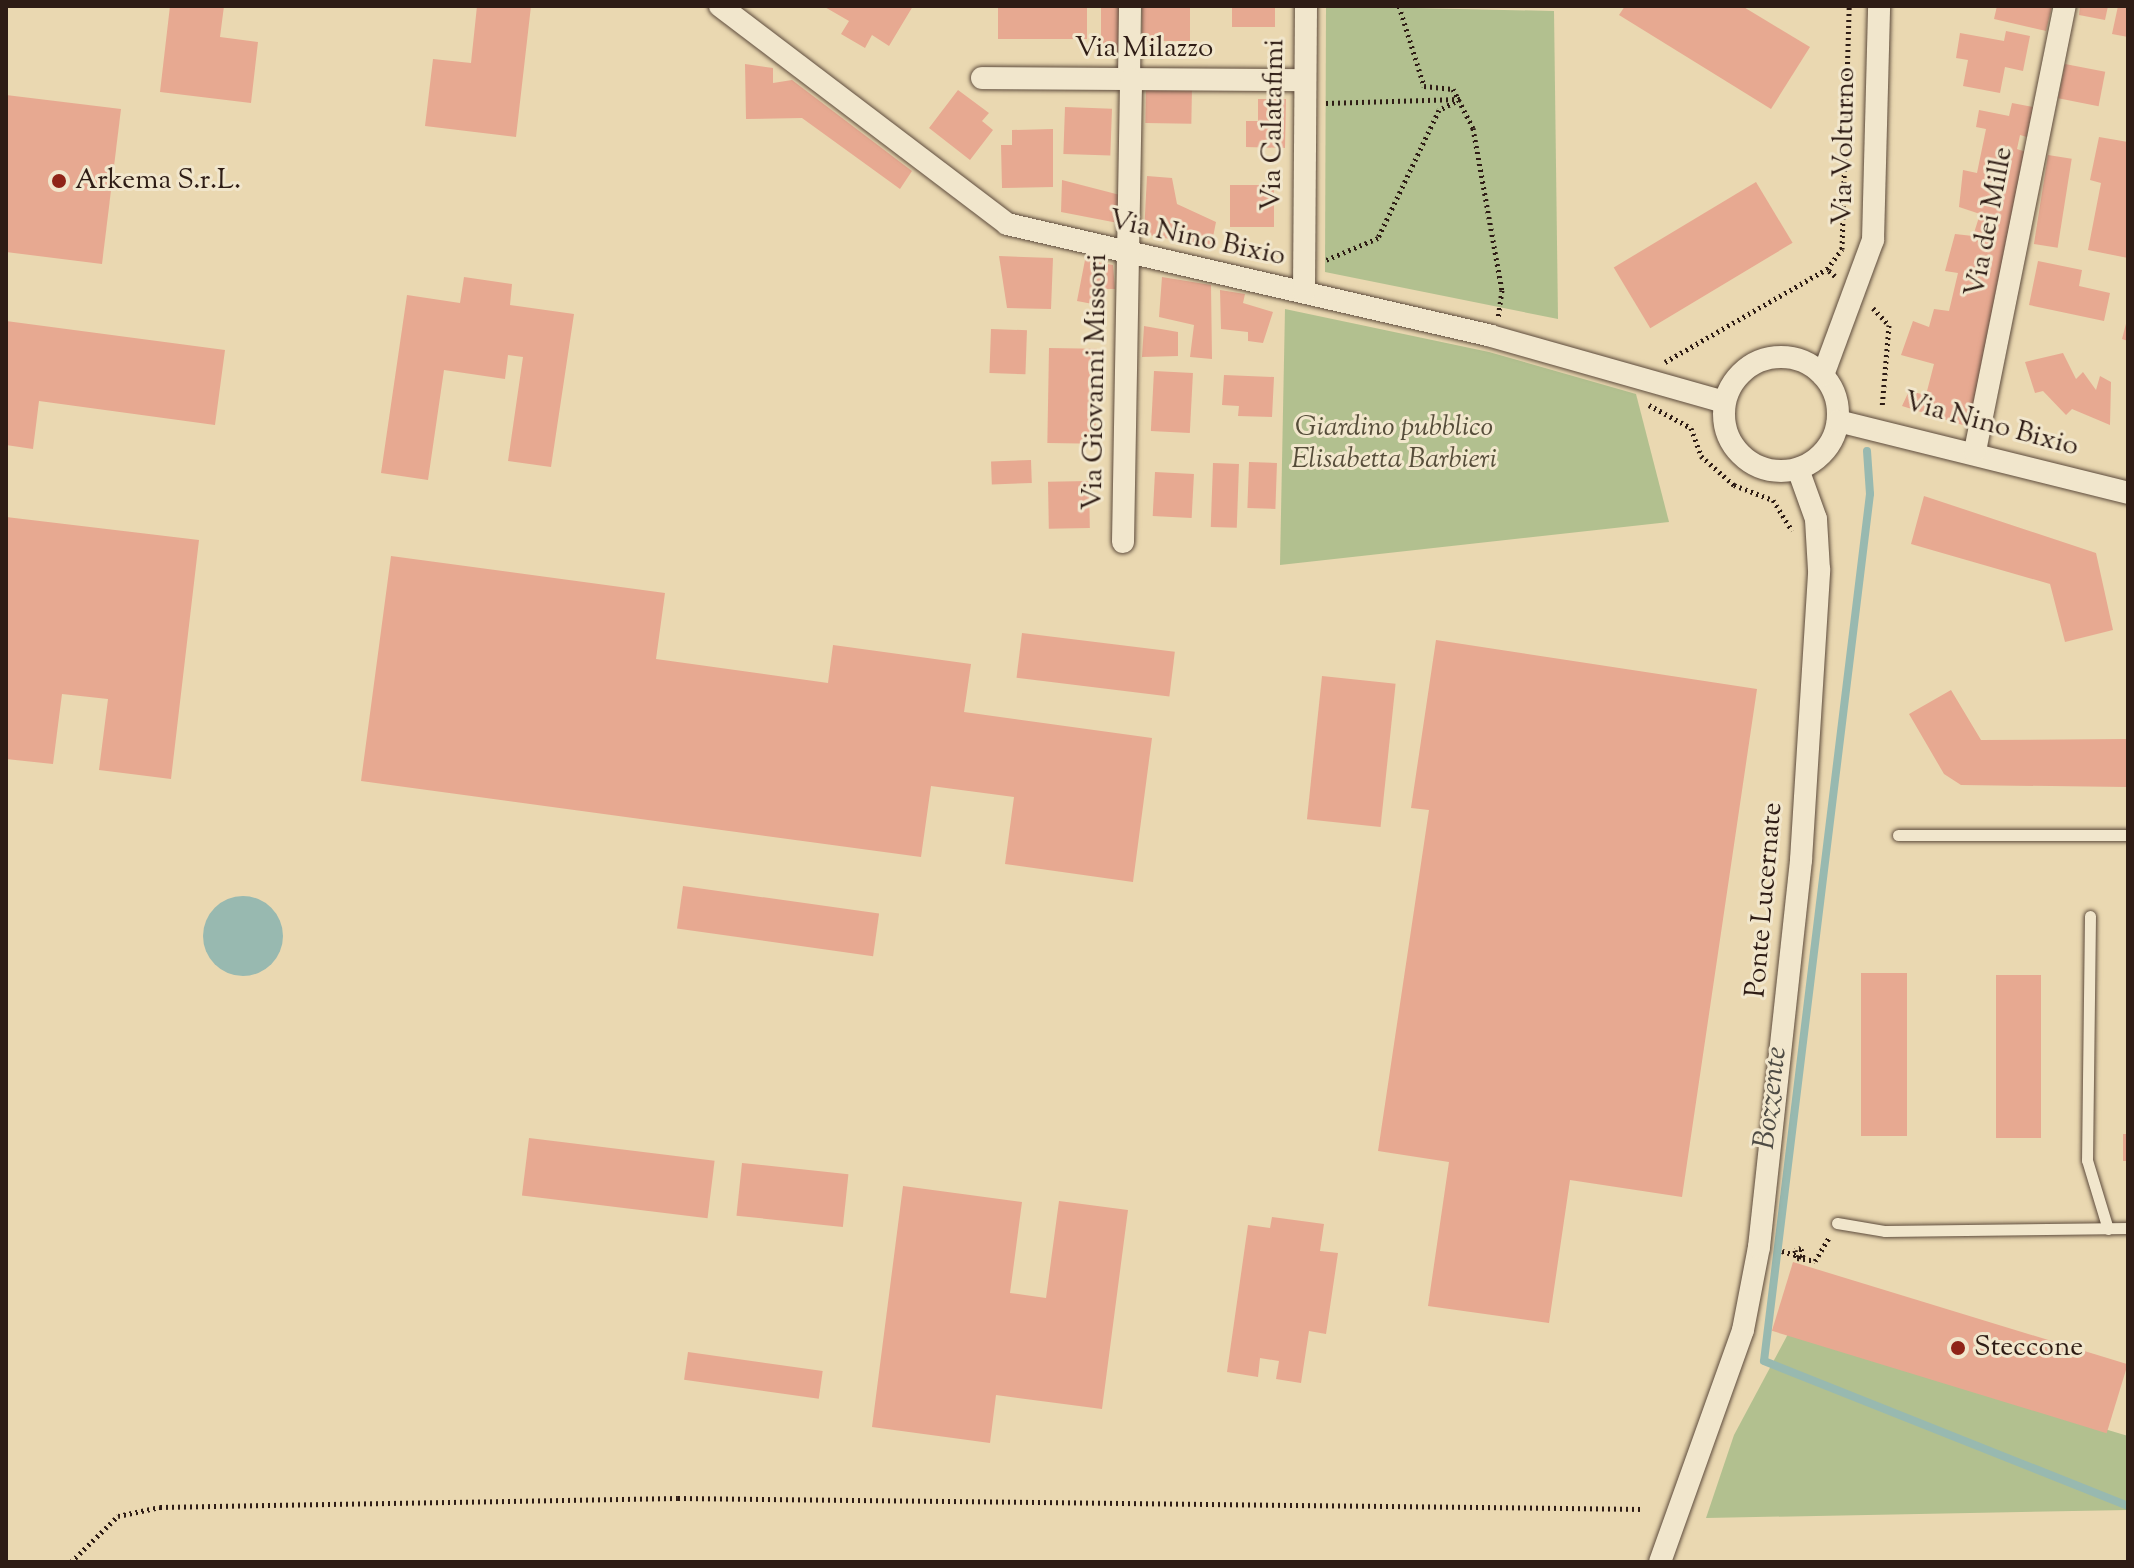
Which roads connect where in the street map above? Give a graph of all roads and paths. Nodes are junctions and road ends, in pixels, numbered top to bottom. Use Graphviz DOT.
graph roads {
  1 [pos="720,6"];
  2 [pos="1130,6"];
  3 [pos="1306,6"];
  4 [pos="1399,6"];
  5 [pos="1879,6"];
  6 [pos="2065,6"];
  7 [pos="982,78"];
  8 [pos="1130,79"];
  9 [pos="1305,80"];
  10 [pos="1460,99"];
  11 [pos="1305,104"];
  12 [pos="1130,256"];
  13 [pos="1302,256"];
  14 [pos="1304,292"];
  15 [pos="1491,336"];
  16 [pos="1823,375"];
  17 [pos="1724,402"];
  18 [pos="1838,421"];
  19 [pos="1975,451"];
  20 [pos="1798,469"];
  21 [pos="2128,493"];
  22 [pos="1123,542"];
  23 [pos="1898,835"];
  24 [pos="2128,835"];
  25 [pos="2090,916"];
  26 [pos="1837,1223"];
  27 [pos="2128,1228"];
  28 [pos="2108,1229"];
  29 [pos="1778,1250"];
  30 [pos="1644,1509"];
  31 [pos="71,1562"];
  32 [pos="1660,1562"];
  1 -- 12 [label="street, Via Nino Bixio"];
  2 -- 8 [label="street, Via Giovanni Missori"];
  3 -- 9 [label="street, Via Calatafimi"];
  4 -- 10 [label="path"];
  5 -- 16 [label="street, Via Volturno"];
  6 -- 19 [label="street, Via dei Mille"];
  7 -- 8 [label="street, Via Milazzo"];
  8 -- 9 [label="street, Via Milazzo"];
  8 -- 12 [label="street, Via Giovanni Missori"];
  9 -- 11 [label="street, Via Calatafimi"];
  10 -- 11 [label="path"];
  10 -- 13 [label="path"];
  10 -- 15 [label="path"];
  11 -- 13 [label="street, Via Calatafimi"];
  12 -- 14 [label="street, Via Nino Bixio"];
  12 -- 22 [label="street, Via Giovanni Missori"];
  13 -- 14 [label="street, Via Calatafimi"];
  14 -- 15 [label="street, Via Nino Bixio"];
  15 -- 17 [label="street, Via Nino Bixio"];
  16 -- 17 [label="street"];
  16 -- 18 [label="street"];
  17 -- 20 [label="street"];
  18 -- 19 [label="street, Via Nino Bixio"];
  18 -- 20 [label="street"];
  19 -- 21 [label="street, Via Nino Bixio"];
  20 -- 32 [label="street, Ponte Lucernate"];
  23 -- 24 [label="lane"];
  25 -- 28 [label="lane"];
  26 -- 28 [label="lane"];
  26 -- 29 [label="path"];
  27 -- 28 [label="lane"];
  30 -- 31 [label="path"];
}
